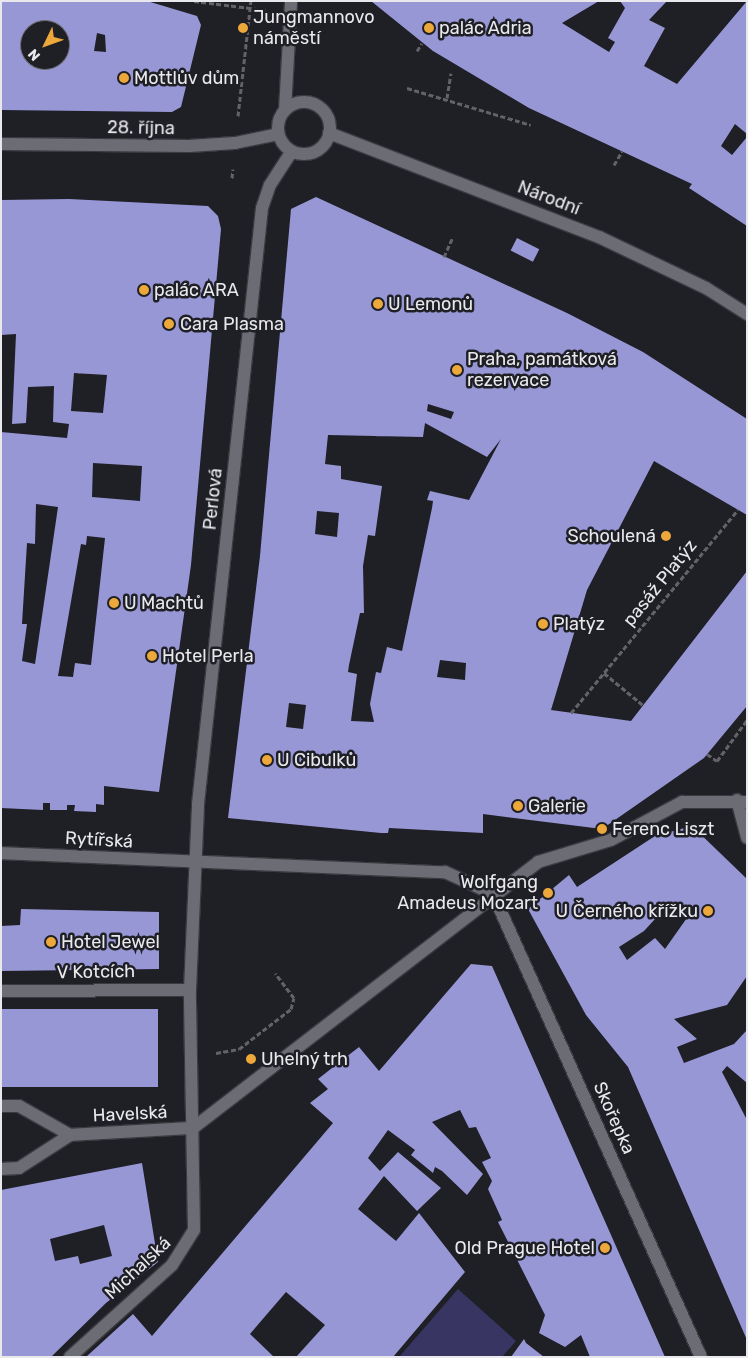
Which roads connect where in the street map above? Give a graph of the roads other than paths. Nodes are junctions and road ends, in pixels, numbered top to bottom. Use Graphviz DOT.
graph roads {
  1 [pos="291,1"];
  2 [pos="285,110"];
  3 [pos="329,133"];
  4 [pos="278,134"];
  5 [pos="1,144"];
  6 [pos="292,151"];
  7 [pos="747,314"];
  8 [pos="742,801"];
  9 [pos="747,838"];
  10 [pos="1,853"];
  11 [pos="194,858"];
  12 [pos="492,894"];
  13 [pos="190,990"];
  14 [pos="1,991"];
  15 [pos="1,1106"];
  16 [pos="192,1128"];
  17 [pos="70,1135"];
  18 [pos="1,1169"];
  19 [pos="70,1357"];
  20 [pos="701,1357"];
  1 -- 2 [label="street"];
  2 -- 3 [label="street"];
  2 -- 4 [label="street"];
  3 -- 6 [label="street"];
  3 -- 7 [label="street, Národní"];
  4 -- 5 [label="street, 28. října"];
  4 -- 6 [label="street"];
  6 -- 11 [label="street, Perlová"];
  8 -- 9 [label="street"];
  8 -- 12 [label="street"];
  10 -- 11 [label="street, Rytířská"];
  11 -- 12 [label="street"];
  11 -- 13 [label="street"];
  12 -- 16 [label="street"];
  12 -- 20 [label="street, Skořepka"];
  13 -- 14 [label="street, V Kotcích"];
  13 -- 16 [label="street"];
  15 -- 17 [label="street, Havelská"];
  16 -- 17 [label="street, Havelská"];
  16 -- 19 [label="street, Michalská"];
  17 -- 18 [label="street, Havelská"];
}
